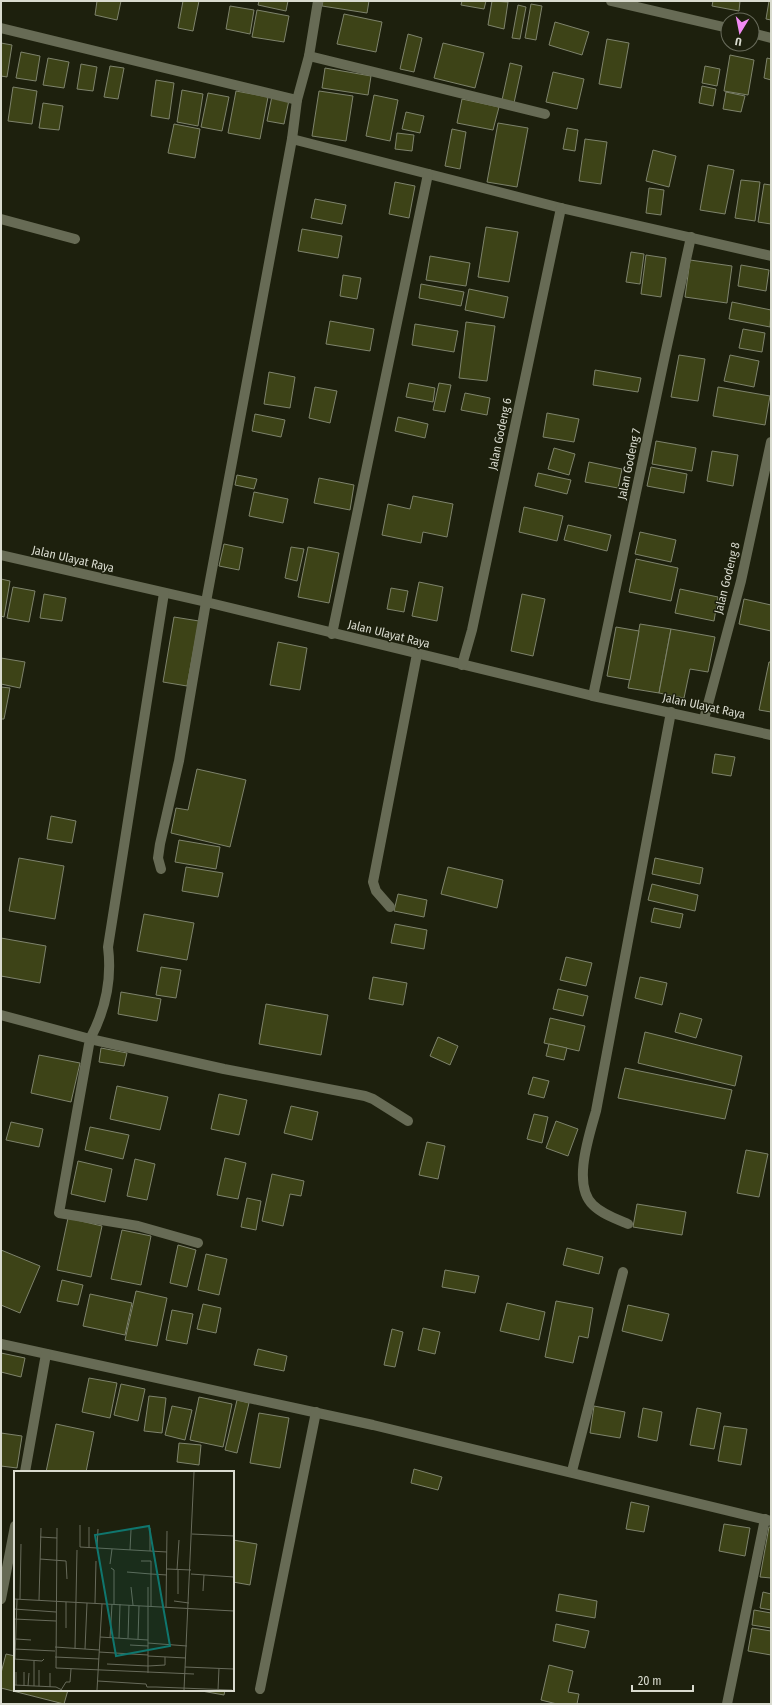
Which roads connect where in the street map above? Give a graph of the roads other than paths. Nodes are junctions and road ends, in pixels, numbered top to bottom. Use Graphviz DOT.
graph roads {
  1 [pos="318,1"];
  2 [pos="611,1"];
  3 [pos="720,26"];
  4 [pos="1,28"];
  5 [pos="760,35"];
  6 [pos="771,38"];
  7 [pos="309,56"];
  8 [pos="297,100"];
  9 [pos="545,114"];
  10 [pos="292,139"];
  11 [pos="428,174"];
  12 [pos="561,208"];
  13 [pos="1,219"];
  14 [pos="691,237"];
  15 [pos="75,239"];
  16 [pos="771,256"];
  17 [pos="771,442"];
  18 [pos="1,555"];
  19 [pos="164,593"];
  20 [pos="206,602"];
  21 [pos="332,634"];
  22 [pos="417,654"];
  23 [pos="462,666"];
  24 [pos="593,696"];
  25 [pos="671,712"];
  26 [pos="704,719"];
  27 [pos="771,735"];
  28 [pos="161,869"];
  29 [pos="390,907"];
  30 [pos="1,1015"];
  31 [pos="90,1039"];
  32 [pos="408,1121"];
  33 [pos="628,1224"];
  34 [pos="198,1244"];
  35 [pos="623,1272"];
  36 [pos="1,1344"];
  37 [pos="46,1354"];
  38 [pos="316,1412"];
  39 [pos="25,1471"];
  40 [pos="572,1471"];
  41 [pos="768,1520"];
  42 [pos="14,1531"];
  43 [pos="1,1599"];
  44 [pos="260,1688"];
  45 [pos="727,1704"];
  1 -- 7 [label="street"];
  2 -- 3 [label="street"];
  4 -- 8 [label="street"];
  5 -- 6 [label="street"];
  7 -- 8 [label="street"];
  7 -- 9 [label="street"];
  8 -- 10 [label="street"];
  10 -- 11 [label="street"];
  10 -- 20 [label="street"];
  11 -- 12 [label="street"];
  11 -- 21 [label="street"];
  12 -- 14 [label="street"];
  12 -- 23 [label="street, Jalan Godeng 6"];
  13 -- 15 [label="street"];
  14 -- 16 [label="street"];
  14 -- 24 [label="street, Jalan Godeng 7"];
  17 -- 26 [label="street, Jalan Godeng 8"];
  18 -- 19 [label="street, Jalan Ulayat Raya"];
  19 -- 20 [label="street, Jalan Ulayat Raya"];
  19 -- 31 [label="street"];
  20 -- 21 [label="street, Jalan Ulayat Raya"];
  20 -- 28 [label="street"];
  21 -- 22 [label="street, Jalan Ulayat Raya"];
  22 -- 23 [label="street, Jalan Ulayat Raya"];
  22 -- 29 [label="street"];
  23 -- 24 [label="street, Jalan Ulayat Raya"];
  24 -- 25 [label="street, Jalan Ulayat Raya"];
  25 -- 26 [label="street, Jalan Ulayat Raya"];
  25 -- 33 [label="street"];
  26 -- 27 [label="street, Jalan Ulayat Raya"];
  30 -- 31 [label="street"];
  31 -- 32 [label="street"];
  31 -- 34 [label="street"];
  35 -- 40 [label="street"];
  36 -- 37 [label="street"];
  37 -- 38 [label="street"];
  37 -- 39 [label="street"];
  38 -- 40 [label="street"];
  38 -- 44 [label="street"];
  40 -- 41 [label="street"];
  41 -- 45 [label="street"];
  42 -- 43 [label="street"];
}
